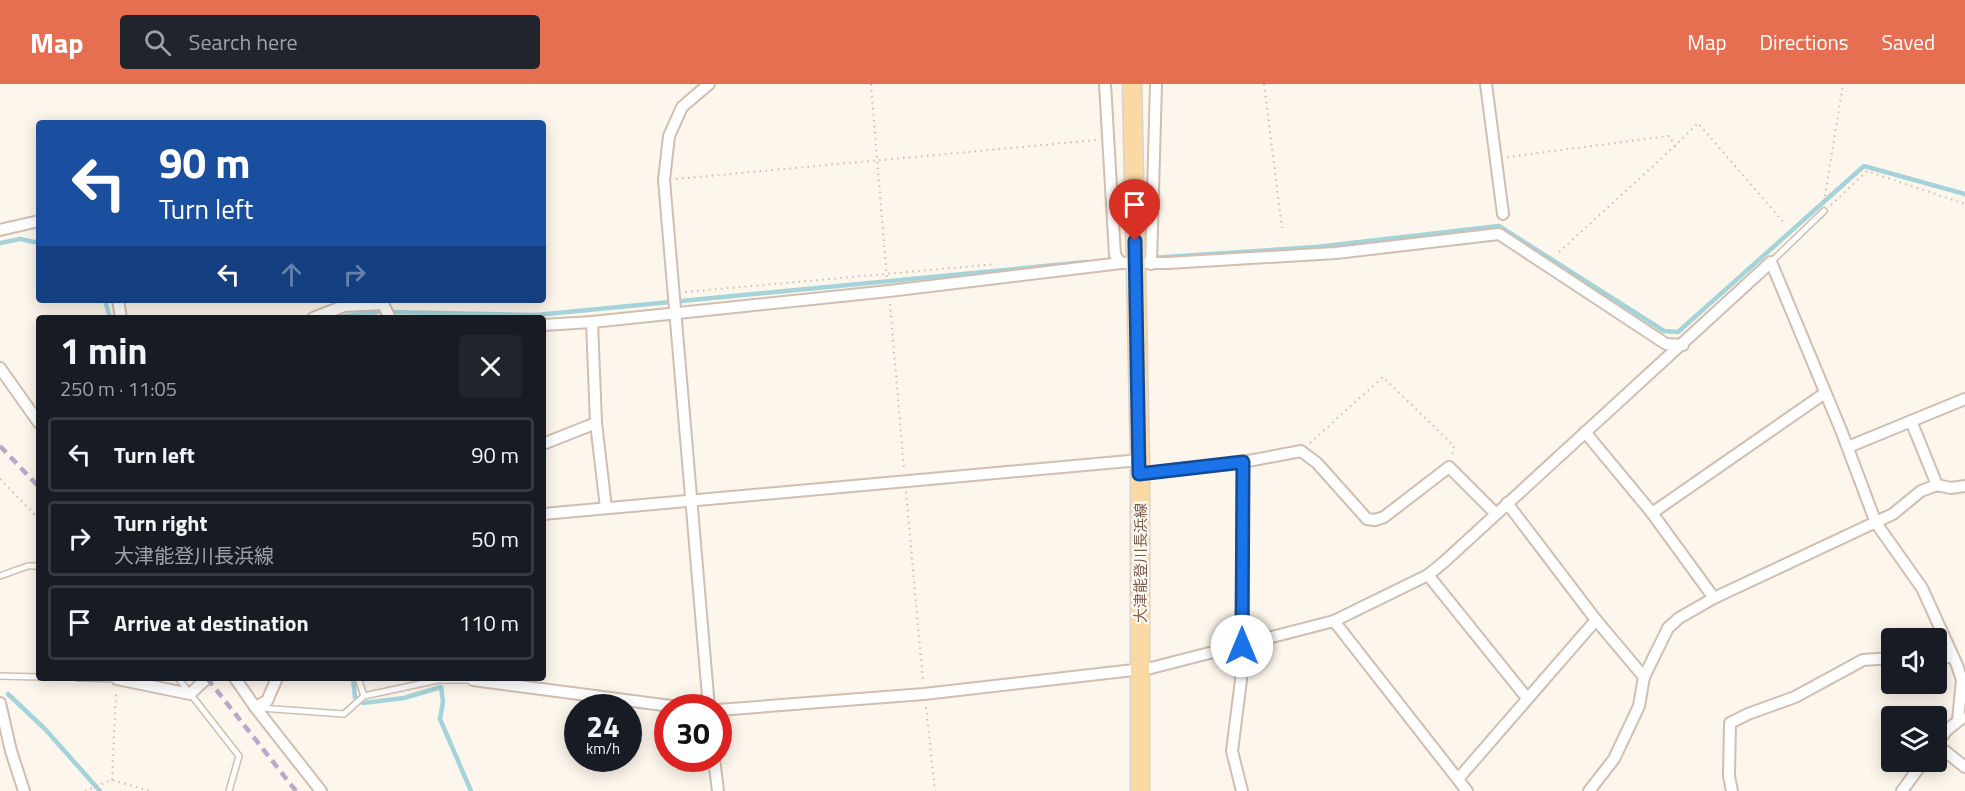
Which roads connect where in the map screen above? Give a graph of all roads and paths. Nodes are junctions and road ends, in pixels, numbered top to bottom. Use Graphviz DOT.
graph roads {
  1 [pos="709,84"];
  2 [pos="871,84"];
  3 [pos="1105,84"];
  4 [pos="1132,84"];
  5 [pos="1156,84"];
  6 [pos="1264,84"];
  7 [pos="1486,84"];
  8 [pos="1843,84"];
  9 [pos="1107,139"];
  10 [pos="1675,146"];
  11 [pos="1496,159"];
  12 [pos="877,160"];
  13 [pos="664,180"];
  14 [pos="1824,196"];
  15 [pos="1965,204"];
  16 [pos="1824,211"];
  17 [pos="1503,214"];
  18 [pos="36,222"];
  19 [pos="1785,224"];
  20 [pos="1282,228"];
  21 [pos="0,230"];
  22 [pos="1559,252"];
  23 [pos="1771,262"];
  24 [pos="1136,263"];
  25 [pos="889,291"];
  26 [pos="674,302"];
  27 [pos="373,303"];
  28 [pos="321,315"];
  29 [pos="592,322"];
  30 [pos="546,325"];
  31 [pos="1683,345"];
  32 [pos="0,368"];
  33 [pos="1825,393"];
  34 [pos="1965,399"];
  35 [pos="36,419"];
  36 [pos="1911,421"];
  37 [pos="596,423"];
  38 [pos="1585,432"];
  39 [pos="546,443"];
  40 [pos="1848,447"];
  41 [pos="1301,451"];
  42 [pos="1243,462"];
  43 [pos="1139,467"];
  44 [pos="1449,467"];
  45 [pos="0,479"];
  46 [pos="905,482"];
  47 [pos="1937,485"];
  48 [pos="1965,486"];
  49 [pos="691,501"];
  50 [pos="1507,503"];
  51 [pos="606,508"];
  52 [pos="1495,513"];
  53 [pos="1652,513"];
  54 [pos="546,514"];
  55 [pos="36,516"];
  56 [pos="1876,523"];
  57 [pos="36,566"];
  58 [pos="1428,575"];
  59 [pos="0,576"];
  60 [pos="1714,598"];
  61 [pos="1596,620"];
  62 [pos="1334,621"];
  63 [pos="1242,646"];
  64 [pos="1881,659"];
  65 [pos="1958,662"];
  66 [pos="1140,669"];
  67 [pos="0,676"];
  68 [pos="36,677"];
  69 [pos="1644,677"];
  70 [pos="117,681"];
  71 [pos="131,681"];
  72 [pos="180,681"];
  73 [pos="204,681"];
  74 [pos="237,681"];
  75 [pos="276,681"];
  76 [pos="358,681"];
  77 [pos="434,681"];
  78 [pos="488,681"];
  79 [pos="190,694"];
  80 [pos="708,694"];
  81 [pos="924,694"];
  82 [pos="1527,698"];
  83 [pos="361,700"];
  84 [pos="0,703"];
  85 [pos="654,704"];
  86 [pos="255,707"];
  87 [pos="732,709"];
  88 [pos="1962,718"];
  89 [pos="1965,767"];
  90 [pos="716,772"];
  91 [pos="1916,772"];
  92 [pos="1458,779"];
  93 [pos="112,780"];
  94 [pos="24,791"];
  95 [pos="85,791"];
  96 [pos="150,791"];
  97 [pos="229,791"];
  98 [pos="321,791"];
  99 [pos="718,791"];
  100 [pos="935,791"];
  101 [pos="1140,791"];
  102 [pos="1242,791"];
  103 [pos="1467,791"];
  104 [pos="1589,791"];
  105 [pos="1732,791"];
  106 [pos="1902,791"];
  1 -- 13 [label="street"];
  2 -- 12 [label="path"];
  3 -- 9 [label="street"];
  4 -- 24 [label="main road, 大津能登川長浜線"];
  5 -- 24 [label="street"];
  6 -- 20 [label="path"];
  7 -- 11 [label="street"];
  8 -- 14 [label="path"];
  9 -- 12 [label="path"];
  9 -- 24 [label="street"];
  10 -- 11 [label="path"];
  10 -- 19 [label="path"];
  10 -- 22 [label="path"];
  11 -- 17 [label="street"];
  12 -- 13 [label="path"];
  12 -- 26 [label="path"];
  13 -- 26 [label="street"];
  15 -- 16 [label="path"];
  16 -- 23 [label="lane"];
  18 -- 21 [label="street"];
  23 -- 31 [label="street"];
  23 -- 33 [label="street"];
  24 -- 25 [label="street"];
  24 -- 31 [label="street"];
  24 -- 43 [label="main road, 大津能登川長浜線"];
  25 -- 26 [label="street"];
  25 -- 46 [label="path"];
  26 -- 29 [label="street"];
  26 -- 49 [label="street"];
  27 -- 28 [label="street"];
  29 -- 30 [label="street"];
  29 -- 37 [label="street"];
  31 -- 38 [label="street"];
  32 -- 35 [label="street"];
  33 -- 40 [label="street"];
  33 -- 53 [label="street"];
  34 -- 36 [label="street"];
  36 -- 40 [label="street"];
  36 -- 47 [label="street"];
  37 -- 39 [label="street"];
  37 -- 51 [label="street"];
  38 -- 50 [label="street"];
  38 -- 53 [label="street"];
  40 -- 56 [label="street"];
  41 -- 42 [label="street"];
  41 -- 44 [label="street"];
  41 -- 44 [label="path"];
  42 -- 43 [label="street"];
  42 -- 63 [label="street"];
  43 -- 46 [label="street"];
  43 -- 66 [label="main road, 大津能登川長浜線"];
  44 -- 52 [label="street"];
  45 -- 55 [label="path"];
  46 -- 49 [label="street"];
  46 -- 81 [label="path"];
  47 -- 48 [label="street"];
  47 -- 56 [label="street"];
  49 -- 51 [label="street"];
  49 -- 80 [label="street"];
  50 -- 52 [label="street"];
  50 -- 61 [label="street"];
  51 -- 54 [label="street"];
  52 -- 58 [label="street"];
  53 -- 60 [label="street"];
  56 -- 60 [label="street"];
  56 -- 65 [label="street"];
  57 -- 59 [label="lane"];
  58 -- 62 [label="street"];
  58 -- 82 [label="street"];
  60 -- 69 [label="street"];
  61 -- 69 [label="street"];
  61 -- 82 [label="street"];
  62 -- 63 [label="street"];
  62 -- 92 [label="street"];
  63 -- 66 [label="street"];
  63 -- 102 [label="street"];
  64 -- 105 [label="street"];
  65 -- 88 [label="street"];
  66 -- 81 [label="street"];
  66 -- 101 [label="main road, 大津能登川長浜線"];
  67 -- 68 [label="lane"];
  69 -- 104 [label="street"];
  70 -- 93 [label="path"];
  71 -- 79 [label="street"];
  72 -- 79 [label="lane"];
  73 -- 79 [label="street"];
  74 -- 86 [label="street"];
  75 -- 86 [label="street"];
  76 -- 83 [label="lane"];
  77 -- 83 [label="lane"];
  78 -- 85 [label="street"];
  79 -- 97 [label="lane"];
  81 -- 87 [label="street"];
  81 -- 100 [label="path"];
  82 -- 92 [label="street"];
  83 -- 86 [label="lane"];
  84 -- 94 [label="street"];
  86 -- 98 [label="street"];
  88 -- 89 [label="street"];
  90 -- 99 [label="street"];
  91 -- 106 [label="street"];
  92 -- 103 [label="street"];
  93 -- 95 [label="path"];
  93 -- 96 [label="path"];
}
